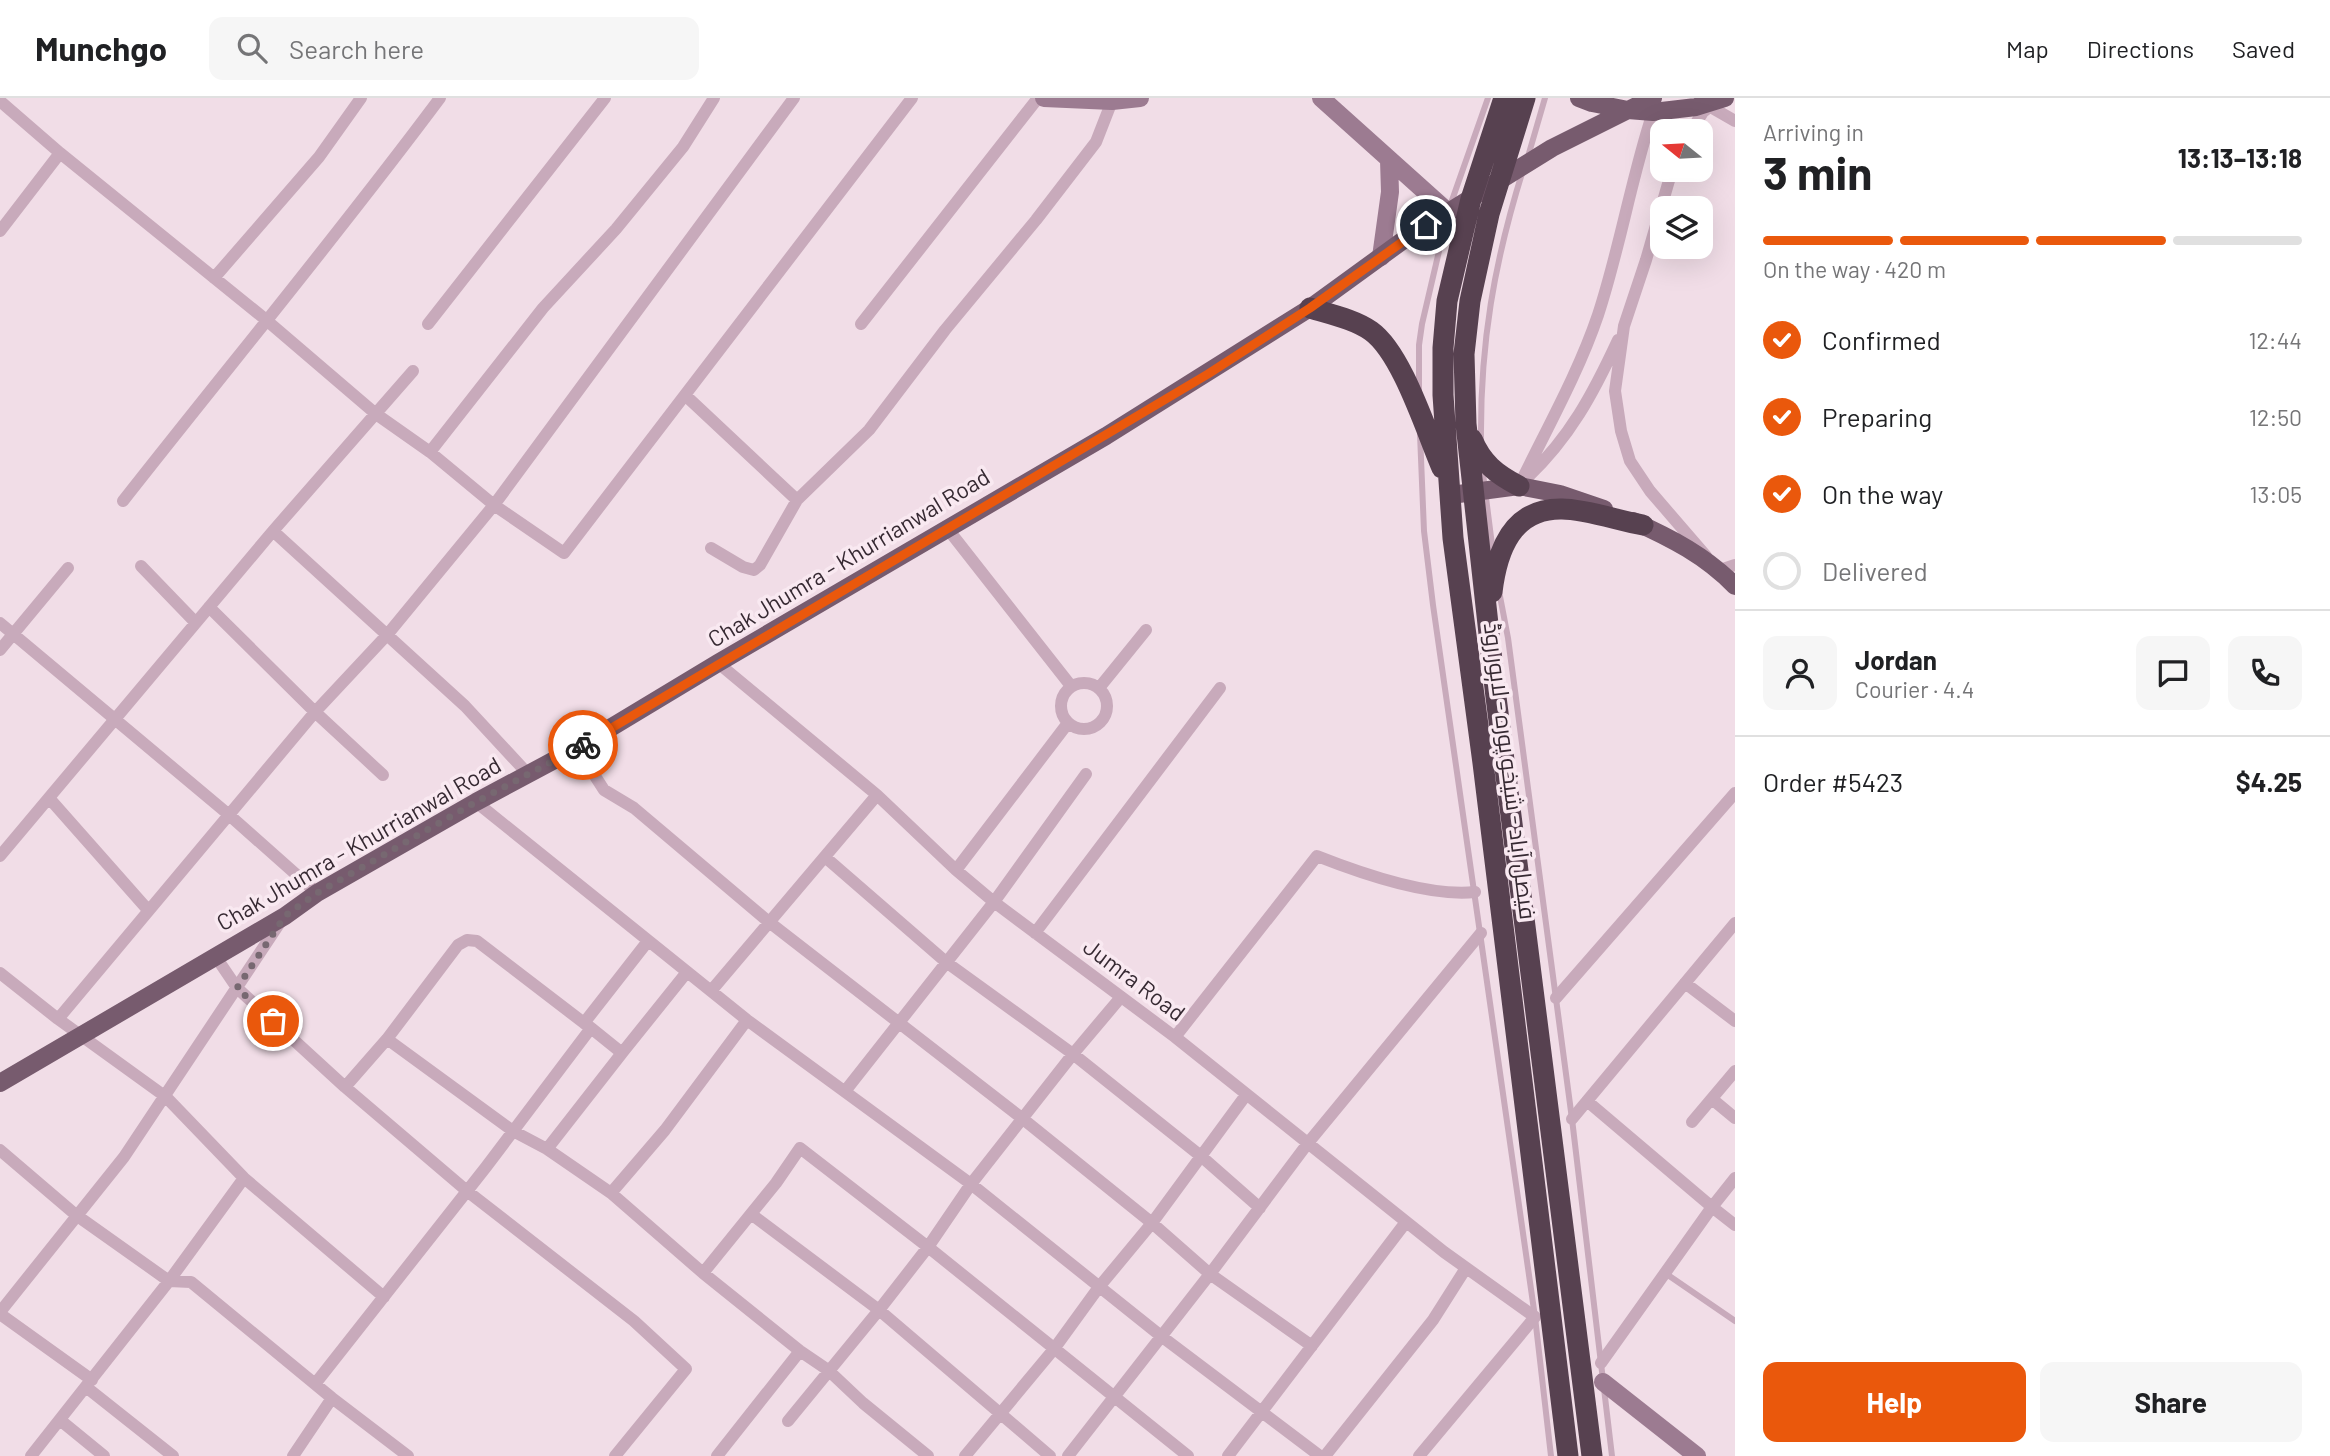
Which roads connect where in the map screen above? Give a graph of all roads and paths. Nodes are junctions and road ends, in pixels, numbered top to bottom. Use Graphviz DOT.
graph roads {
  1 [pos="360,98"];
  2 [pos="440,98"];
  3 [pos="605,98"];
  4 [pos="714,98"];
  5 [pos="794,98"];
  6 [pos="912,98"];
  7 [pos="1038,98"];
  8 [pos="1044,98"];
  9 [pos="1140,98"];
  10 [pos="1321,98"];
  11 [pos="1488,98"];
  12 [pos="1504,98"];
  13 [pos="1525,98"];
  14 [pos="1545,98"];
  15 [pos="1579,98"];
  16 [pos="0,101"];
  17 [pos="1112,101"];
  18 [pos="1721,101"];
  19 [pos="1653,105"];
  20 [pos="1628,110"];
  21 [pos="1703,119"];
  22 [pos="1735,121"];
  23 [pos="60,153"];
  24 [pos="1389,160"];
  25 [pos="1525,164"];
  26 [pos="1669,182"];
  27 [pos="1497,183"];
  28 [pos="1471,199"];
  29 [pos="1448,212"];
  30 [pos="0,231"];
  31 [pos="1381,257"];
  32 [pos="214,278"];
  33 [pos="1310,308"];
  34 [pos="265,319"];
  35 [pos="428,324"];
  36 [pos="861,324"];
  37 [pos="1624,326"];
  38 [pos="413,370"];
  39 [pos="685,395"];
  40 [pos="376,414"];
  41 [pos="1420,416"];
  42 [pos="1466,424"];
  43 [pos="430,452"];
  44 [pos="1482,459"];
  45 [pos="1519,486"];
  46 [pos="1450,490"];
  47 [pos="1479,491"];
  48 [pos="797,500"];
  49 [pos="123,501"];
  50 [pos="494,505"];
  51 [pos="1643,526"];
  52 [pos="947,528"];
  53 [pos="273,531"];
  54 [pos="711,548"];
  55 [pos="141,566"];
  56 [pos="1722,566"];
  57 [pos="68,568"];
  58 [pos="1495,568"];
  59 [pos="1735,586"];
  60 [pos="209,607"];
  61 [pos="196,622"];
  62 [pos="0,623"];
  63 [pos="1146,630"];
  64 [pos="13,634"];
  65 [pos="387,635"];
  66 [pos="0,650"];
  67 [pos="1491,657"];
  68 [pos="718,663"];
  69 [pos="1071,686"];
  70 [pos="1099,688"];
  71 [pos="1220,688"];
  72 [pos="315,712"];
  73 [pos="116,719"];
  74 [pos="1069,723"];
  75 [pos="578,748"];
  76 [pos="528,774"];
  77 [pos="1086,774"];
  78 [pos="383,775"];
  79 [pos="1735,793"];
  80 [pos="877,795"];
  81 [pos="49,798"];
  82 [pos="476,802"];
  83 [pos="228,814"];
  84 [pos="0,856"];
  85 [pos="825,857"];
  86 [pos="956,870"];
  87 [pos="1475,892"];
  88 [pos="317,893"];
  89 [pos="994,902"];
  90 [pos="148,910"];
  91 [pos="285,916"];
  92 [pos="769,922"];
  93 [pos="1735,923"];
  94 [pos="1035,933"];
  95 [pos="1481,933"];
  96 [pos="648,941"];
  97 [pos="216,957"];
  98 [pos="946,962"];
  99 [pos="687,972"];
  100 [pos="0,973"];
  101 [pos="1685,983"];
  102 [pos="237,988"];
  103 [pos="711,991"];
  104 [pos="1121,997"];
  105 [pos="1556,998"];
  106 [pos="58,1019"];
  107 [pos="747,1020"];
  108 [pos="1735,1021"];
  109 [pos="898,1023"];
  110 [pos="587,1025"];
  111 [pos="80,1035"];
  112 [pos="1175,1037"];
  113 [pos="387,1039"];
  114 [pos="622,1053"];
  115 [pos="1073,1054"];
  116 [pos="1735,1071"];
  117 [pos="0,1083"];
  118 [pos="345,1087"];
  119 [pos="846,1090"];
  120 [pos="1246,1095"];
  121 [pos="166,1097"];
  122 [pos="1712,1099"];
  123 [pos="1587,1101"];
  124 [pos="1735,1118"];
  125 [pos="1023,1119"];
  126 [pos="1572,1119"];
  127 [pos="1692,1122"];
  128 [pos="513,1131"];
  129 [pos="1308,1143"];
  130 [pos="547,1149"];
  131 [pos="0,1150"];
  132 [pos="1202,1157"];
  133 [pos="244,1178"];
  134 [pos="1735,1178"];
  135 [pos="971,1184"];
  136 [pos="467,1191"];
  137 [pos="611,1193"];
  138 [pos="1712,1207"];
  139 [pos="1260,1208"];
  140 [pos="76,1214"];
  141 [pos="751,1214"];
  142 [pos="1406,1222"];
  143 [pos="1152,1223"];
  144 [pos="1735,1225"];
  145 [pos="928,1247"];
  146 [pos="1466,1268"];
  147 [pos="703,1273"];
  148 [pos="1665,1273"];
  149 [pos="1210,1274"];
  150 [pos="169,1281"];
  151 [pos="1099,1287"];
  152 [pos="384,1297"];
  153 [pos="880,1310"];
  154 [pos="0,1313"];
  155 [pos="1535,1318"];
  156 [pos="1735,1321"];
  157 [pos="1161,1336"];
  158 [pos="1312,1346"];
  159 [pos="1054,1349"];
  160 [pos="800,1351"];
  161 [pos="1601,1363"];
  162 [pos="828,1370"];
  163 [pos="1603,1382"];
  164 [pos="89,1384"];
  165 [pos="315,1384"];
  166 [pos="332,1398"];
  167 [pos="1115,1398"];
  168 [pos="1261,1412"];
  169 [pos="1000,1414"];
  170 [pos="60,1420"];
  171 [pos="788,1421"];
  172 [pos="31,1456"];
  173 [pos="104,1456"];
  174 [pos="173,1456"];
  175 [pos="293,1456"];
  176 [pos="408,1456"];
  177 [pos="615,1456"];
  178 [pos="717,1456"];
  179 [pos="928,1456"];
  180 [pos="965,1456"];
  181 [pos="1050,1456"];
  182 [pos="1068,1456"];
  183 [pos="1188,1456"];
  184 [pos="1228,1456"];
  185 [pos="1322,1456"];
  186 [pos="1419,1456"];
  187 [pos="1551,1456"];
  188 [pos="1568,1456"];
  189 [pos="1592,1456"];
  190 [pos="1612,1456"];
  191 [pos="1697,1456"];
  1 -- 32 [label="street"];
  2 -- 34 [label="street"];
  3 -- 35 [label="street"];
  4 -- 43 [label="street"];
  5 -- 50 [label="street"];
  6 -- 39 [label="street"];
  7 -- 36 [label="street"];
  8 -- 17 [label="main road"];
  9 -- 17 [label="main road"];
  10 -- 24 [label="main road"];
  11 -- 29 [label="lane"];
  12 -- 28 [label="highway, فیصل آباد - شیخو پورہ - لاہور روڈ"];
  13 -- 27 [label="highway, فیصل آباد - شیخو پورہ - لاہور روڈ"];
  14 -- 25 [label="lane"];
  15 -- 20 [label="main road"];
  16 -- 23 [label="street"];
  17 -- 48 [label="street"];
  18 -- 19 [label="main road, Chak Jhumra - Khurrianwal Road"];
  18 -- 21 [label="street"];
  18 -- 22 [label="street"];
  19 -- 20 [label="main road, Chak Jhumra - Khurrianwal Road"];
  19 -- 45 [label="street"];
  20 -- 25 [label="main road, Chak Jhumra - Khurrianwal Road"];
  23 -- 30 [label="street"];
  23 -- 32 [label="street"];
  24 -- 29 [label="main road"];
  24 -- 31 [label="main road"];
  25 -- 27 [label="main road, Chak Jhumra - Khurrianwal Road"];
  25 -- 44 [label="lane"];
  26 -- 37 [label="street"];
  27 -- 28 [label="main road, Chak Jhumra - Khurrianwal Road"];
  27 -- 42 [label="highway, فیصل آباد - شیخو پورہ - لاہور روڈ"];
  28 -- 29 [label="main road, Chak Jhumra - Khurrianwal Road"];
  28 -- 46 [label="highway, فیصل آباد - شیخو پورہ - لاہور روڈ"];
  29 -- 31 [label="main road, Chak Jhumra - Khurrianwal Road"];
  29 -- 41 [label="lane"];
  31 -- 33 [label="main road, Chak Jhumra - Khurrianwal Road"];
  32 -- 34 [label="street"];
  33 -- 41 [label="highway"];
  33 -- 52 [label="main road, Chak Jhumra - Khurrianwal Road"];
  34 -- 40 [label="street"];
  34 -- 49 [label="street"];
  37 -- 45 [label="street"];
  37 -- 56 [label="street"];
  38 -- 40 [label="street"];
  39 -- 48 [label="street"];
  39 -- 50 [label="street"];
  40 -- 43 [label="street"];
  40 -- 53 [label="street"];
  41 -- 46 [label="highway"];
  41 -- 87 [label="lane"];
  42 -- 44 [label="highway"];
  42 -- 47 [label="highway, فیصل آباد - شیخو پورہ - لاہور روڈ"];
  43 -- 50 [label="street"];
  44 -- 45 [label="highway"];
  44 -- 47 [label="lane"];
  45 -- 47 [label="main road"];
  45 -- 51 [label="main road"];
  46 -- 47 [label="main road"];
  46 -- 188 [label="highway, فیصل آباد - شیخو پورہ - لاہور روڈ"];
  47 -- 58 [label="lane"];
  47 -- 67 [label="highway, فیصل آباد - شیخو پورہ - لاہور روڈ"];
  48 -- 54 [label="street"];
  50 -- 65 [label="street"];
  51 -- 56 [label="main road"];
  51 -- 58 [label="highway"];
  52 -- 68 [label="main road, Chak Jhumra - Khurrianwal Road"];
  52 -- 69 [label="street"];
  53 -- 60 [label="street"];
  53 -- 65 [label="street"];
  55 -- 61 [label="street"];
  56 -- 59 [label="main road"];
  57 -- 64 [label="street"];
  58 -- 67 [label="highway"];
  58 -- 105 [label="lane"];
  60 -- 61 [label="street"];
  60 -- 72 [label="street"];
  61 -- 73 [label="street"];
  62 -- 64 [label="street"];
  63 -- 70 [label="street"];
  64 -- 66 [label="street"];
  64 -- 73 [label="street"];
  65 -- 72 [label="street"];
  65 -- 76 [label="street"];
  67 -- 189 [label="highway, فیصل آباد - شیخو پورہ - لاہور روڈ"];
  68 -- 75 [label="main road, Chak Jhumra - Khurrianwal Road"];
  68 -- 80 [label="street, Jumra Road"];
  69 -- 70 [label="street"];
  69 -- 74 [label="street"];
  70 -- 74 [label="street"];
  71 -- 94 [label="street"];
  72 -- 78 [label="street"];
  72 -- 83 [label="street"];
  73 -- 81 [label="street"];
  73 -- 83 [label="street"];
  74 -- 86 [label="street"];
  75 -- 76 [label="main road, Chak Jhumra - Khurrianwal Road"];
  75 -- 92 [label="street"];
  76 -- 82 [label="main road, Chak Jhumra - Khurrianwal Road"];
  77 -- 89 [label="street"];
  79 -- 105 [label="street"];
  80 -- 85 [label="street"];
  80 -- 86 [label="street, Jumra Road"];
  81 -- 84 [label="street"];
  81 -- 90 [label="street"];
  82 -- 88 [label="main road, Chak Jhumra - Khurrianwal Road"];
  82 -- 96 [label="street"];
  83 -- 88 [label="street"];
  83 -- 90 [label="street"];
  85 -- 92 [label="street"];
  85 -- 98 [label="street"];
  86 -- 89 [label="street, Jumra Road"];
  87 -- 95 [label="lane"];
  87 -- 112 [label="street"];
  88 -- 91 [label="main road, Chak Jhumra - Khurrianwal Road"];
  89 -- 94 [label="street, Jumra Road"];
  89 -- 98 [label="street"];
  90 -- 106 [label="street"];
  91 -- 97 [label="main road, Chak Jhumra - Khurrianwal Road"];
  91 -- 102 [label="street"];
  92 -- 103 [label="street"];
  92 -- 109 [label="street"];
  93 -- 101 [label="street"];
  94 -- 104 [label="street, Jumra Road"];
  95 -- 129 [label="street"];
  95 -- 155 [label="lane"];
  96 -- 99 [label="street"];
  96 -- 110 [label="street"];
  97 -- 102 [label="street"];
  97 -- 111 [label="main road, Chak Jhumra - Khurrianwal Road"];
  98 -- 109 [label="street"];
  98 -- 115 [label="street"];
  99 -- 103 [label="street"];
  99 -- 114 [label="street"];
  100 -- 106 [label="street"];
  101 -- 108 [label="street"];
  101 -- 123 [label="street"];
  102 -- 118 [label="street"];
  102 -- 121 [label="street"];
  103 -- 107 [label="street"];
  104 -- 112 [label="street, Jumra Road"];
  104 -- 115 [label="street"];
  105 -- 126 [label="lane"];
  106 -- 111 [label="street"];
  107 -- 119 [label="street"];
  107 -- 137 [label="street"];
  109 -- 119 [label="street"];
  109 -- 125 [label="street"];
  110 -- 113 [label="street"];
  110 -- 114 [label="street"];
  110 -- 128 [label="street"];
  111 -- 117 [label="main road, Chak Jhumra - Khurrianwal Road"];
  111 -- 121 [label="street"];
  112 -- 120 [label="street, Jumra Road"];
  113 -- 118 [label="street"];
  113 -- 128 [label="street"];
  114 -- 130 [label="street"];
  115 -- 125 [label="street"];
  115 -- 132 [label="street"];
  116 -- 122 [label="street"];
  118 -- 136 [label="street"];
  119 -- 135 [label="street"];
  120 -- 129 [label="street, Jumra Road"];
  120 -- 132 [label="street"];
  121 -- 133 [label="street"];
  121 -- 140 [label="street"];
  122 -- 124 [label="street"];
  122 -- 127 [label="street"];
  123 -- 126 [label="street"];
  123 -- 138 [label="street"];
  125 -- 135 [label="street"];
  125 -- 143 [label="street"];
  126 -- 161 [label="lane"];
  128 -- 130 [label="street"];
  128 -- 136 [label="street"];
  129 -- 139 [label="street"];
  129 -- 142 [label="street, Jumra Road"];
  130 -- 137 [label="street"];
  131 -- 140 [label="street"];
  132 -- 139 [label="street"];
  132 -- 143 [label="street"];
  133 -- 150 [label="street"];
  133 -- 152 [label="street"];
  134 -- 138 [label="street"];
  135 -- 145 [label="street"];
  135 -- 151 [label="street"];
  136 -- 152 [label="street"];
  136 -- 177 [label="street"];
  137 -- 147 [label="street"];
  138 -- 144 [label="street"];
  138 -- 148 [label="street"];
  139 -- 149 [label="street"];
  140 -- 150 [label="street"];
  140 -- 154 [label="street"];
  141 -- 145 [label="street"];
  141 -- 147 [label="street"];
  141 -- 153 [label="street"];
  142 -- 146 [label="street, Jumra Road"];
  142 -- 158 [label="street"];
  143 -- 149 [label="street"];
  143 -- 151 [label="street"];
  145 -- 153 [label="street"];
  145 -- 159 [label="street"];
  146 -- 155 [label="street, Jumra Road"];
  146 -- 185 [label="street"];
  147 -- 160 [label="street"];
  148 -- 156 [label="lane"];
  148 -- 161 [label="street"];
  149 -- 157 [label="street"];
  149 -- 158 [label="street"];
  150 -- 164 [label="street"];
  150 -- 165 [label="street"];
  151 -- 157 [label="street"];
  151 -- 159 [label="street"];
  152 -- 165 [label="street"];
  153 -- 162 [label="street"];
  153 -- 169 [label="street"];
  154 -- 164 [label="street"];
  155 -- 186 [label="street"];
  155 -- 187 [label="lane"];
  157 -- 167 [label="street"];
  157 -- 168 [label="street"];
  158 -- 168 [label="street"];
  159 -- 167 [label="street"];
  159 -- 169 [label="street"];
  160 -- 162 [label="street"];
  160 -- 178 [label="street"];
  161 -- 163 [label="lane"];
  162 -- 171 [label="street"];
  162 -- 179 [label="street"];
  163 -- 190 [label="lane"];
  163 -- 191 [label="main road"];
  164 -- 170 [label="street"];
  164 -- 174 [label="street"];
  165 -- 166 [label="street"];
  166 -- 175 [label="street"];
  166 -- 176 [label="street"];
  167 -- 182 [label="street"];
  167 -- 183 [label="street"];
  168 -- 184 [label="street"];
  168 -- 185 [label="street"];
  169 -- 180 [label="street"];
  169 -- 181 [label="street"];
  170 -- 172 [label="street"];
  170 -- 173 [label="street"];
}
